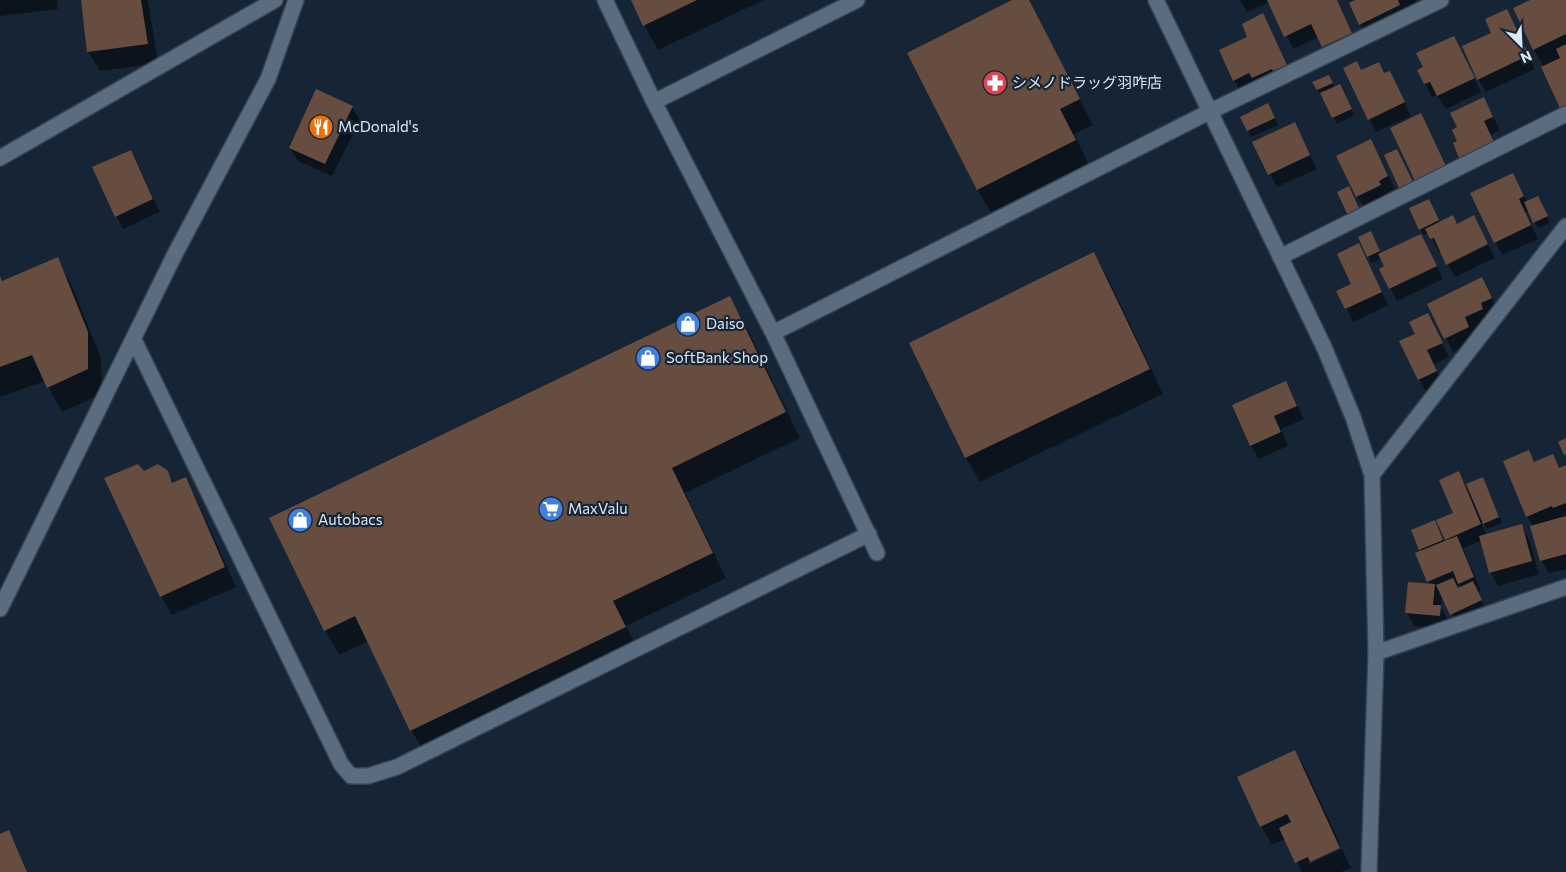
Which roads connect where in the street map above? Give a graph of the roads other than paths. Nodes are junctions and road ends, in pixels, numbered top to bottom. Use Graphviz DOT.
graph roads {
  1 [pos="275,0"];
  2 [pos="296,0"];
  3 [pos="605,0"];
  4 [pos="857,0"];
  5 [pos="1156,0"];
  6 [pos="1435,1"];
  7 [pos="654,102"];
  8 [pos="1210,112"];
  9 [pos="1566,114"];
  10 [pos="0,158"];
  11 [pos="1566,226"];
  12 [pos="1280,257"];
  13 [pos="773,333"];
  14 [pos="134,340"];
  15 [pos="1372,475"];
  16 [pos="869,534"];
  17 [pos="877,553"];
  18 [pos="1566,587"];
  19 [pos="0,609"];
  20 [pos="1376,653"];
  21 [pos="1369,872"];
  1 -- 10 [label="street"];
  2 -- 14 [label="street"];
  3 -- 7 [label="street"];
  4 -- 7 [label="street"];
  5 -- 8 [label="street"];
  6 -- 8 [label="street"];
  7 -- 13 [label="street"];
  8 -- 12 [label="street"];
  8 -- 13 [label="street"];
  9 -- 12 [label="street"];
  11 -- 15 [label="street"];
  12 -- 15 [label="street"];
  13 -- 16 [label="street"];
  14 -- 16 [label="street"];
  14 -- 19 [label="street"];
  15 -- 20 [label="street"];
  16 -- 17 [label="street"];
  18 -- 20 [label="street"];
  20 -- 21 [label="street"];
}
